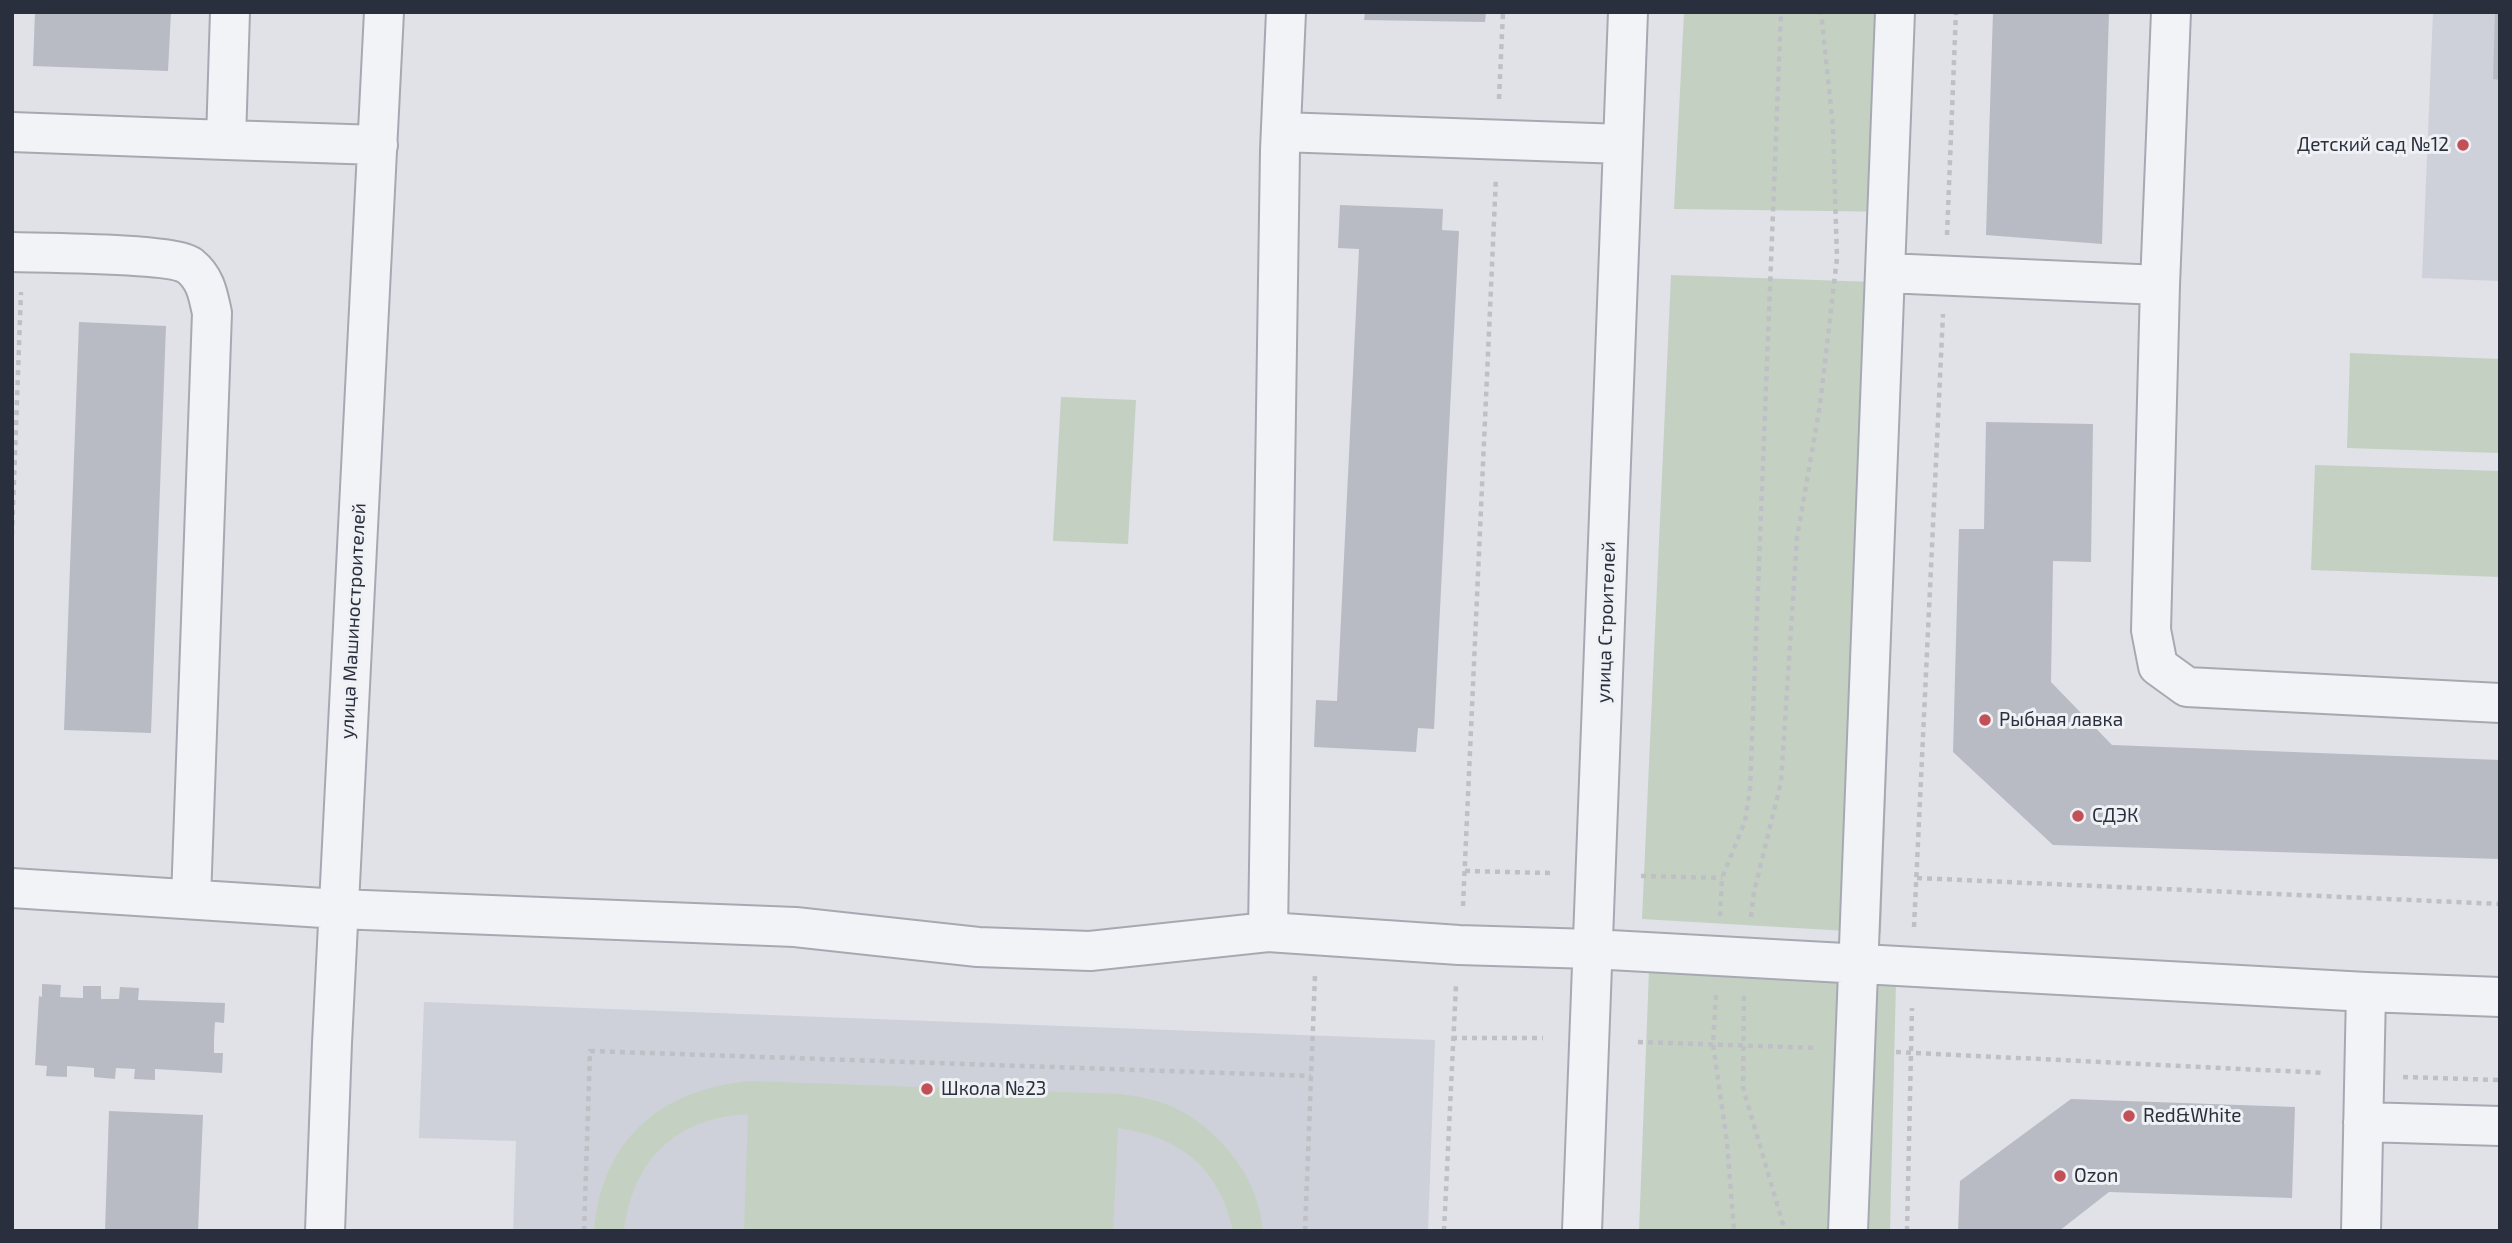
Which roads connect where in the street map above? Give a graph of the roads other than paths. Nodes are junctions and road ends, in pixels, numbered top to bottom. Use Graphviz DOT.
graph roads {
  1 [pos="230,12"];
  2 [pos="384,12"];
  3 [pos="1286,12"];
  4 [pos="1628,12"];
  5 [pos="1895,12"];
  6 [pos="2171,12"];
  7 [pos="12,132"];
  8 [pos="1281,132"];
  9 [pos="226,140"];
  10 [pos="1622,144"];
  11 [pos="377,145"];
  12 [pos="18,252"];
  13 [pos="1886,273"];
  14 [pos="2160,285"];
  15 [pos="2500,703"];
  16 [pos="12,888"];
  17 [pos="191,899"];
  18 [pos="339,909"];
  19 [pos="1268,932"];
  20 [pos="1592,949"];
  21 [pos="1859,965"];
  22 [pos="2366,992"];
  23 [pos="2500,997"];
  24 [pos="2363,1122"];
  25 [pos="2500,1126"];
  26 [pos="326,1231"];
  27 [pos="1582,1231"];
  28 [pos="1848,1231"];
  29 [pos="2361,1231"];
  1 -- 9 [label="street"];
  2 -- 11 [label="street, улица Машиностроителей"];
  3 -- 8 [label="street"];
  4 -- 10 [label="street, улица Строителей"];
  5 -- 13 [label="street"];
  6 -- 14 [label="street"];
  7 -- 9 [label="street"];
  8 -- 10 [label="street"];
  8 -- 19 [label="street"];
  9 -- 11 [label="street"];
  10 -- 20 [label="street, улица Строителей"];
  11 -- 18 [label="street, улица Машиностроителей"];
  12 -- 17 [label="street"];
  13 -- 14 [label="street"];
  13 -- 21 [label="street"];
  14 -- 15 [label="street"];
  16 -- 17 [label="street"];
  17 -- 18 [label="street"];
  18 -- 19 [label="street"];
  18 -- 26 [label="street, улица Машиностроителей"];
  19 -- 20 [label="street"];
  20 -- 21 [label="street"];
  20 -- 27 [label="street, улица Строителей"];
  21 -- 22 [label="street"];
  21 -- 28 [label="street"];
  22 -- 23 [label="street"];
  22 -- 24 [label="street"];
  24 -- 25 [label="street"];
  24 -- 29 [label="street"];
}
